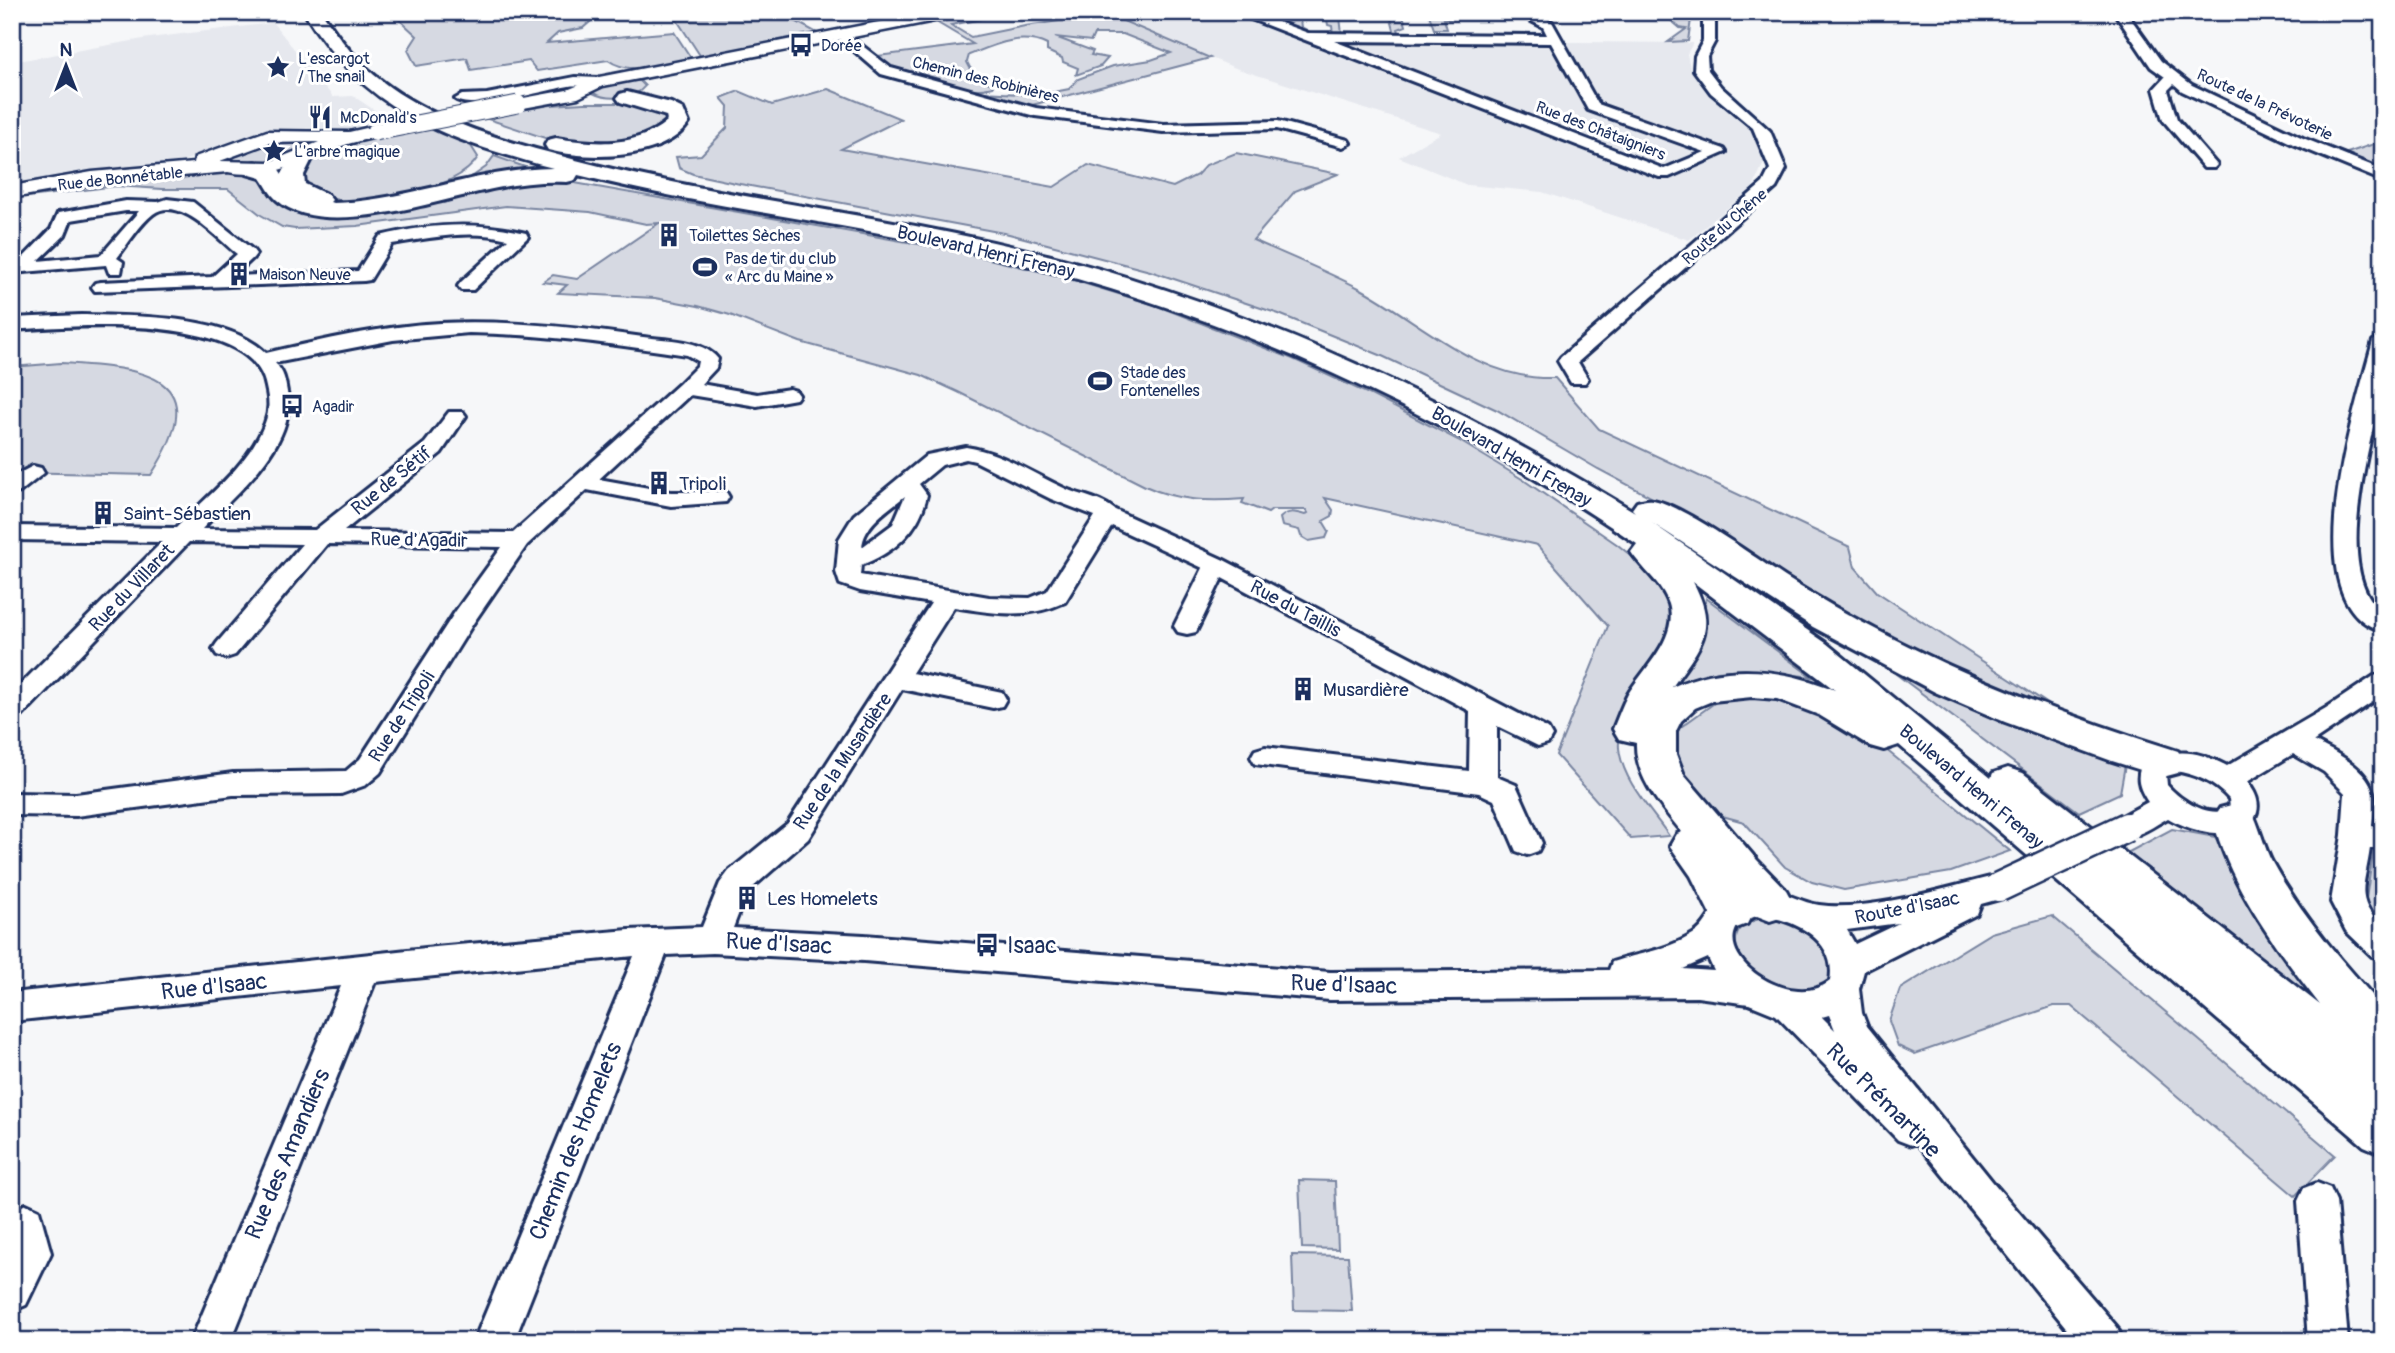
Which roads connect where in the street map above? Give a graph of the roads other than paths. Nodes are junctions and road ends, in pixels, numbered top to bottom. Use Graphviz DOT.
graph roads {
  1 [pos="313,12"];
  2 [pos="330,12"];
  3 [pos="955,12"];
  4 [pos="1239,12"];
  5 [pos="1520,12"];
  6 [pos="1709,12"];
  7 [pos="2120,12"];
  8 [pos="842,34"];
  9 [pos="1310,37"];
  10 [pos="1554,39"];
  11 [pos="690,63"];
  12 [pos="2172,78"];
  13 [pos="651,84"];
  14 [pos="607,92"];
  15 [pos="462,99"];
  16 [pos="455,128"];
  17 [pos="508,136"];
  18 [pos="1343,143"];
  19 [pos="311,149"];
  20 [pos="227,160"];
  21 [pos="2209,165"];
  22 [pos="255,169"];
  23 [pos="2383,176"];
  24 [pos="12,190"];
  25 [pos="676,192"];
  26 [pos="721,192"];
  27 [pos="155,206"];
  28 [pos="106,260"];
  29 [pos="19,267"];
  30 [pos="216,283"];
  31 [pos="467,286"];
  32 [pos="102,287"];
  33 [pos="76,320"];
  34 [pos="12,324"];
  35 [pos="2383,341"];
  36 [pos="263,360"];
  37 [pos="1578,379"];
  38 [pos="686,388"];
  39 [pos="789,395"];
  40 [pos="456,416"];
  41 [pos="33,473"];
  42 [pos="582,482"];
  43 [pos="1584,486"];
  44 [pos="12,487"];
  45 [pos="718,497"];
  46 [pos="1107,515"];
  47 [pos="12,533"];
  48 [pos="181,536"];
  49 [pos="320,538"];
  50 [pos="519,540"];
  51 [pos="1216,565"];
  52 [pos="947,598"];
  53 [pos="2383,623"];
  54 [pos="1187,626"];
  55 [pos="226,649"];
  56 [pos="897,679"];
  57 [pos="2383,682"];
  58 [pos="993,699"];
  59 [pos="1483,708"];
  60 [pos="12,709"];
  61 [pos="1538,736"];
  62 [pos="2293,741"];
  63 [pos="1265,757"];
  64 [pos="2163,762"];
  65 [pos="1483,783"];
  66 [pos="2231,800"];
  67 [pos="12,804"];
  68 [pos="2171,806"];
  69 [pos="2127,827"];
  70 [pos="2370,837"];
  71 [pos="1527,843"];
  72 [pos="2041,845"];
  73 [pos="1999,887"];
  74 [pos="1739,916"];
  75 [pos="1814,918"];
  76 [pos="713,940"];
  77 [pos="656,941"];
  78 [pos="2383,947"];
  79 [pos="364,968"];
  80 [pos="1845,976"];
  81 [pos="1547,985"];
  82 [pos="1750,990"];
  83 [pos="1788,1006"];
  84 [pos="12,1007"];
  85 [pos="2383,1041"];
  86 [pos="2383,1084"];
  87 [pos="2383,1129"];
  88 [pos="1979,1194"];
  89 [pos="2317,1201"];
  90 [pos="26,1223"];
  91 [pos="12,1291"];
  92 [pos="211,1341"];
  93 [pos="494,1341"];
  94 [pos="2103,1341"];
  95 [pos="2329,1341"];
  1 -- 16 [label="highway"];
  2 -- 17 [label="highway"];
  3 -- 8 [label="main road"];
  4 -- 9 [label="street"];
  5 -- 10 [label="street"];
  6 -- 37 [label="street, Route du Chêne"];
  7 -- 12 [label="street, Route de la Prévoterie"];
  8 -- 11 [label="main road"];
  8 -- 18 [label="street, Chemin des Robinières"];
  9 -- 10 [label="street"];
  9 -- 10 [label="street, Rue des Châtaigniers"];
  11 -- 13 [label="main road"];
  11 -- 14 [label="main road"];
  12 -- 21 [label="street"];
  12 -- 23 [label="street, Route de la Prévoterie"];
  13 -- 14 [label="main road"];
  13 -- 26 [label="highway"];
  14 -- 15 [label="street"];
  14 -- 17 [label="highway"];
  14 -- 19 [label="main road, Rue de Bonnétable, bridge"];
  16 -- 19 [label="highway"];
  16 -- 25 [label="highway, Boulevard Henri Frenay"];
  17 -- 26 [label="highway, Boulevard Henri Frenay"];
  19 -- 20 [label="main road, Rue de Bonnétable"];
  19 -- 22 [label="main road, Rue de Bonnétable"];
  20 -- 22 [label="main road, Rue de Bonnétable"];
  20 -- 24 [label="main road, Rue de Bonnétable"];
  22 -- 25 [label="highway"];
  25 -- 43 [label="highway, Boulevard Henri Frenay"];
  26 -- 43 [label="highway, Boulevard Henri Frenay"];
  27 -- 28 [label="street"];
  27 -- 29 [label="street"];
  27 -- 30 [label="street"];
  28 -- 29 [label="street"];
  28 -- 32 [label="street"];
  30 -- 31 [label="street"];
  30 -- 32 [label="street"];
  32 -- 33 [label="street"];
  33 -- 34 [label="street, Rue du Villaret"];
  33 -- 36 [label="street, Rue du Villaret"];
  35 -- 53 [label="street"];
  36 -- 38 [label="street, Rue de Tripoli"];
  36 -- 48 [label="street, Rue du Villaret"];
  38 -- 39 [label="street"];
  38 -- 42 [label="street, Rue de Tripoli"];
  40 -- 49 [label="street, Rue de Sétif"];
  41 -- 44 [label="street"];
  42 -- 45 [label="street"];
  42 -- 50 [label="street, Rue de Tripoli"];
  43 -- 64 [label="highway"];
  43 -- 72 [label="highway, Boulevard Henri Frenay"];
  43 -- 74 [label="highway"];
  43 -- 86 [label="highway, Boulevard Henri Frenay"];
  46 -- 51 [label="street, Rue du Taillis"];
  46 -- 52 [label="street"];
  46 -- 52 [label="street"];
  47 -- 48 [label="street, Rue d'Agadir"];
  48 -- 49 [label="street, Rue d'Agadir"];
  48 -- 60 [label="street, Rue du Villaret"];
  49 -- 50 [label="street, Rue d'Agadir"];
  49 -- 55 [label="street"];
  50 -- 67 [label="street, Rue de Tripoli"];
  51 -- 54 [label="street"];
  51 -- 59 [label="street, Rue du Taillis"];
  52 -- 56 [label="street, Rue de la Musardière"];
  56 -- 58 [label="street, Rue de la Musardière"];
  56 -- 76 [label="street, Rue de la Musardière"];
  57 -- 62 [label="street"];
  59 -- 61 [label="street, Rue du Taillis"];
  59 -- 65 [label="street"];
  62 -- 66 [label="street"];
  62 -- 70 [label="street"];
  63 -- 65 [label="street"];
  64 -- 66 [label="street"];
  64 -- 68 [label="street"];
  65 -- 71 [label="street"];
  66 -- 68 [label="street"];
  66 -- 85 [label="highway"];
  68 -- 69 [label="street, Route d'Isaac"];
  69 -- 73 [label="street, Route d'Isaac, bridge"];
  70 -- 78 [label="street"];
  72 -- 74 [label="highway"];
  72 -- 87 [label="highway, Boulevard Henri Frenay"];
  73 -- 75 [label="street, Route d'Isaac"];
  73 -- 80 [label="street, Route d'Isaac"];
  74 -- 75 [label="street"];
  74 -- 81 [label="street, Rue d'Isaac"];
  74 -- 82 [label="street"];
  75 -- 80 [label="street"];
  76 -- 77 [label="street, Rue d'Isaac"];
  76 -- 81 [label="street, Rue d'Isaac"];
  77 -- 79 [label="street, Rue d'Isaac"];
  77 -- 93 [label="street, Chemin des Homelets"];
  79 -- 84 [label="street, Rue d'Isaac"];
  79 -- 92 [label="street, Rue des Amandiers"];
  80 -- 83 [label="street"];
  80 -- 88 [label="street, Rue Prémartine"];
  81 -- 82 [label="street, Rue d'Isaac"];
  82 -- 83 [label="street"];
  83 -- 88 [label="street, Rue Prémartine"];
  88 -- 94 [label="street, Rue Prémartine"];
  89 -- 95 [label="street"];
  90 -- 91 [label="street"];
}
